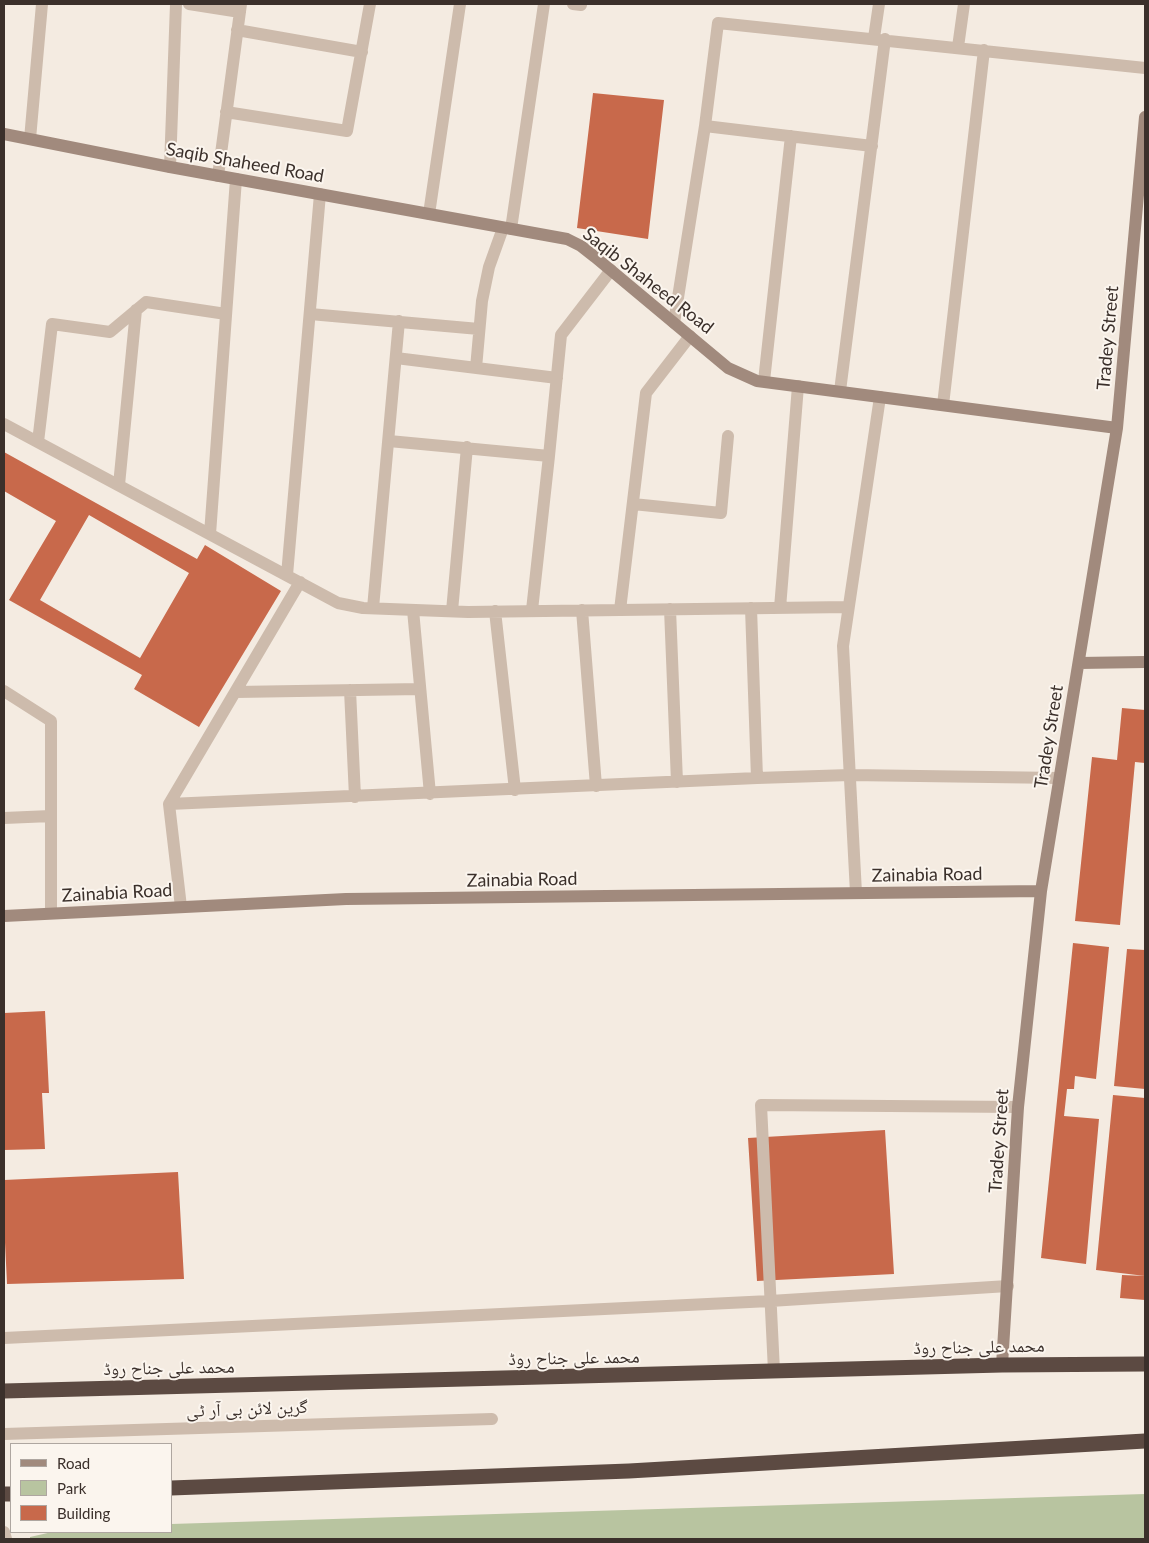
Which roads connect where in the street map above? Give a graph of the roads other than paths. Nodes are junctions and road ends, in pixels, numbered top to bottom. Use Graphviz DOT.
graph roads {
  1 [pos="42,4"];
  2 [pos="176,4"];
  3 [pos="189,4"];
  4 [pos="370,4"];
  5 [pos="460,4"];
  6 [pos="544,4"];
  7 [pos="573,4"];
  8 [pos="581,4"];
  9 [pos="879,4"];
  10 [pos="964,4"];
  11 [pos="241,8"];
  12 [pos="237,30"];
  13 [pos="880,39"];
  14 [pos="958,47"];
  15 [pos="984,50"];
  16 [pos="362,52"];
  17 [pos="1145,68"];
  18 [pos="226,112"];
  19 [pos="1145,117"];
  20 [pos="705,126"];
  21 [pos="4,134"];
  22 [pos="791,136"];
  23 [pos="30,139"];
  24 [pos="872,146"];
  25 [pos="170,167"];
  26 [pos="218,176"];
  27 [pos="236,179"];
  28 [pos="320,194"];
  29 [pos="429,214"];
  30 [pos="507,229"];
  31 [pos="611,270"];
  32 [pos="136,310"];
  33 [pos="226,314"];
  34 [pos="310,314"];
  35 [pos="400,322"];
  36 [pos="674,323"];
  37 [pos="479,329"];
  38 [pos="690,336"];
  39 [pos="396,358"];
  40 [pos="476,368"];
  41 [pos="557,378"];
  42 [pos="764,381"];
  43 [pos="798,386"];
  44 [pos="840,391"];
  45 [pos="880,397"];
  46 [pos="943,405"];
  47 [pos="4,424"];
  48 [pos="1117,428"];
  49 [pos="728,436"];
  50 [pos="389,441"];
  51 [pos="38,442"];
  52 [pos="467,448"];
  53 [pos="549,456"];
  54 [pos="118,485"];
  55 [pos="633,504"];
  56 [pos="210,534"];
  57 [pos="287,575"];
  58 [pos="300,582"];
  59 [pos="848,607"];
  60 [pos="373,608"];
  61 [pos="751,608"];
  62 [pos="780,608"];
  63 [pos="670,609"];
  64 [pos="413,610"];
  65 [pos="532,610"];
  66 [pos="582,610"];
  67 [pos="620,610"];
  68 [pos="452,611"];
  69 [pos="495,611"];
  70 [pos="1145,662"];
  71 [pos="1079,663"];
  72 [pos="420,689"];
  73 [pos="350,690"];
  74 [pos="4,691"];
  75 [pos="236,692"];
  76 [pos="850,775"];
  77 [pos="757,778"];
  78 [pos="1059,778"];
  79 [pos="677,782"];
  80 [pos="596,786"];
  81 [pos="515,790"];
  82 [pos="430,794"];
  83 [pos="355,797"];
  84 [pos="170,804"];
  85 [pos="51,816"];
  86 [pos="4,818"];
  87 [pos="1041,891"];
  88 [pos="856,893"];
  89 [pos="181,907"];
  90 [pos="51,913"];
  91 [pos="4,916"];
  92 [pos="1018,1107"];
  93 [pos="1008,1286"];
  94 [pos="770,1301"];
  95 [pos="4,1338"];
  96 [pos="1145,1364"];
  97 [pos="1002,1365"];
  98 [pos="774,1372"];
  99 [pos="4,1391"];
  100 [pos="492,1419"];
  101 [pos="4,1434"];
  102 [pos="1145,1441"];
  103 [pos="172,1488"];
  104 [pos="4,1532"];
  105 [pos="6,1539"];
  1 -- 23 [label="street"];
  2 -- 25 [label="street"];
  3 -- 11 [label="street"];
  4 -- 16 [label="street"];
  5 -- 29 [label="street"];
  6 -- 30 [label="street"];
  7 -- 8 [label="street"];
  9 -- 13 [label="street"];
  10 -- 14 [label="street"];
  11 -- 12 [label="street"];
  12 -- 16 [label="street"];
  12 -- 18 [label="street"];
  13 -- 14 [label="street"];
  13 -- 20 [label="street"];
  13 -- 24 [label="street"];
  14 -- 15 [label="street"];
  15 -- 17 [label="street"];
  15 -- 46 [label="street"];
  16 -- 18 [label="street"];
  18 -- 26 [label="street"];
  19 -- 48 [label="street, Tradey Street"];
  20 -- 22 [label="street"];
  20 -- 36 [label="street"];
  21 -- 23 [label="street, Saqib Shaheed Road"];
  22 -- 24 [label="street"];
  22 -- 42 [label="street"];
  23 -- 25 [label="street, Saqib Shaheed Road"];
  24 -- 44 [label="street"];
  25 -- 26 [label="street, Saqib Shaheed Road"];
  26 -- 27 [label="street, Saqib Shaheed Road"];
  27 -- 28 [label="street, Saqib Shaheed Road"];
  27 -- 33 [label="street"];
  28 -- 29 [label="street, Saqib Shaheed Road"];
  28 -- 34 [label="street"];
  29 -- 30 [label="street, Saqib Shaheed Road"];
  30 -- 31 [label="street, Saqib Shaheed Road"];
  30 -- 37 [label="street"];
  31 -- 36 [label="street, Saqib Shaheed Road"];
  31 -- 41 [label="street"];
  32 -- 33 [label="street"];
  32 -- 51 [label="street"];
  32 -- 54 [label="street"];
  33 -- 56 [label="street"];
  34 -- 35 [label="street"];
  34 -- 57 [label="street"];
  35 -- 37 [label="street"];
  35 -- 39 [label="street"];
  36 -- 38 [label="street, Saqib Shaheed Road"];
  37 -- 40 [label="street"];
  38 -- 42 [label="street, Saqib Shaheed Road"];
  38 -- 55 [label="street"];
  39 -- 40 [label="street"];
  39 -- 50 [label="street"];
  40 -- 41 [label="street"];
  41 -- 53 [label="street"];
  42 -- 43 [label="street, Saqib Shaheed Road"];
  43 -- 44 [label="street, Saqib Shaheed Road"];
  43 -- 62 [label="street"];
  44 -- 45 [label="street, Saqib Shaheed Road"];
  45 -- 46 [label="street, Saqib Shaheed Road"];
  45 -- 59 [label="street"];
  46 -- 48 [label="street, Saqib Shaheed Road"];
  47 -- 51 [label="street"];
  48 -- 71 [label="street, Tradey Street"];
  49 -- 55 [label="street"];
  50 -- 52 [label="street"];
  50 -- 60 [label="street"];
  51 -- 54 [label="street"];
  52 -- 53 [label="street"];
  52 -- 68 [label="street"];
  53 -- 65 [label="street"];
  54 -- 56 [label="street"];
  55 -- 67 [label="street"];
  56 -- 57 [label="street"];
  57 -- 58 [label="street"];
  58 -- 60 [label="street"];
  58 -- 75 [label="street"];
  59 -- 62 [label="street"];
  59 -- 76 [label="street"];
  60 -- 64 [label="street"];
  61 -- 62 [label="street"];
  61 -- 63 [label="street"];
  61 -- 77 [label="street"];
  63 -- 67 [label="street"];
  63 -- 79 [label="street"];
  64 -- 68 [label="street"];
  64 -- 72 [label="street"];
  65 -- 66 [label="street"];
  65 -- 69 [label="street"];
  66 -- 67 [label="street"];
  66 -- 80 [label="street"];
  68 -- 69 [label="street"];
  69 -- 81 [label="street"];
  70 -- 71 [label="street"];
  71 -- 78 [label="street, Tradey Street"];
  72 -- 73 [label="street"];
  72 -- 82 [label="street"];
  73 -- 75 [label="street"];
  73 -- 83 [label="street"];
  74 -- 85 [label="street"];
  75 -- 84 [label="street"];
  76 -- 77 [label="street"];
  76 -- 78 [label="street"];
  76 -- 88 [label="street"];
  77 -- 79 [label="street"];
  78 -- 87 [label="street, Tradey Street"];
  79 -- 80 [label="street"];
  80 -- 81 [label="street"];
  81 -- 82 [label="street"];
  82 -- 83 [label="street"];
  83 -- 84 [label="street"];
  84 -- 89 [label="street"];
  85 -- 86 [label="street"];
  85 -- 90 [label="street"];
  87 -- 88 [label="street, Zainabia Road"];
  87 -- 92 [label="street, Tradey Street"];
  88 -- 89 [label="street, Zainabia Road"];
  89 -- 90 [label="street, Zainabia Road"];
  90 -- 91 [label="street, Zainabia Road"];
  92 -- 93 [label="street, Tradey Street"];
  92 -- 94 [label="street"];
  93 -- 94 [label="street"];
  93 -- 97 [label="street, Tradey Street"];
  94 -- 95 [label="street"];
  94 -- 98 [label="street"];
  96 -- 97 [label="highway, محمد علی جناح روڈ"];
  97 -- 98 [label="highway, محمد علی جناح روڈ"];
  98 -- 99 [label="highway, محمد علی جناح روڈ"];
  100 -- 101 [label="street, گرین لائن بی آر ٹی"];
  102 -- 103 [label="highway"];
  104 -- 105 [label="street"];
}
